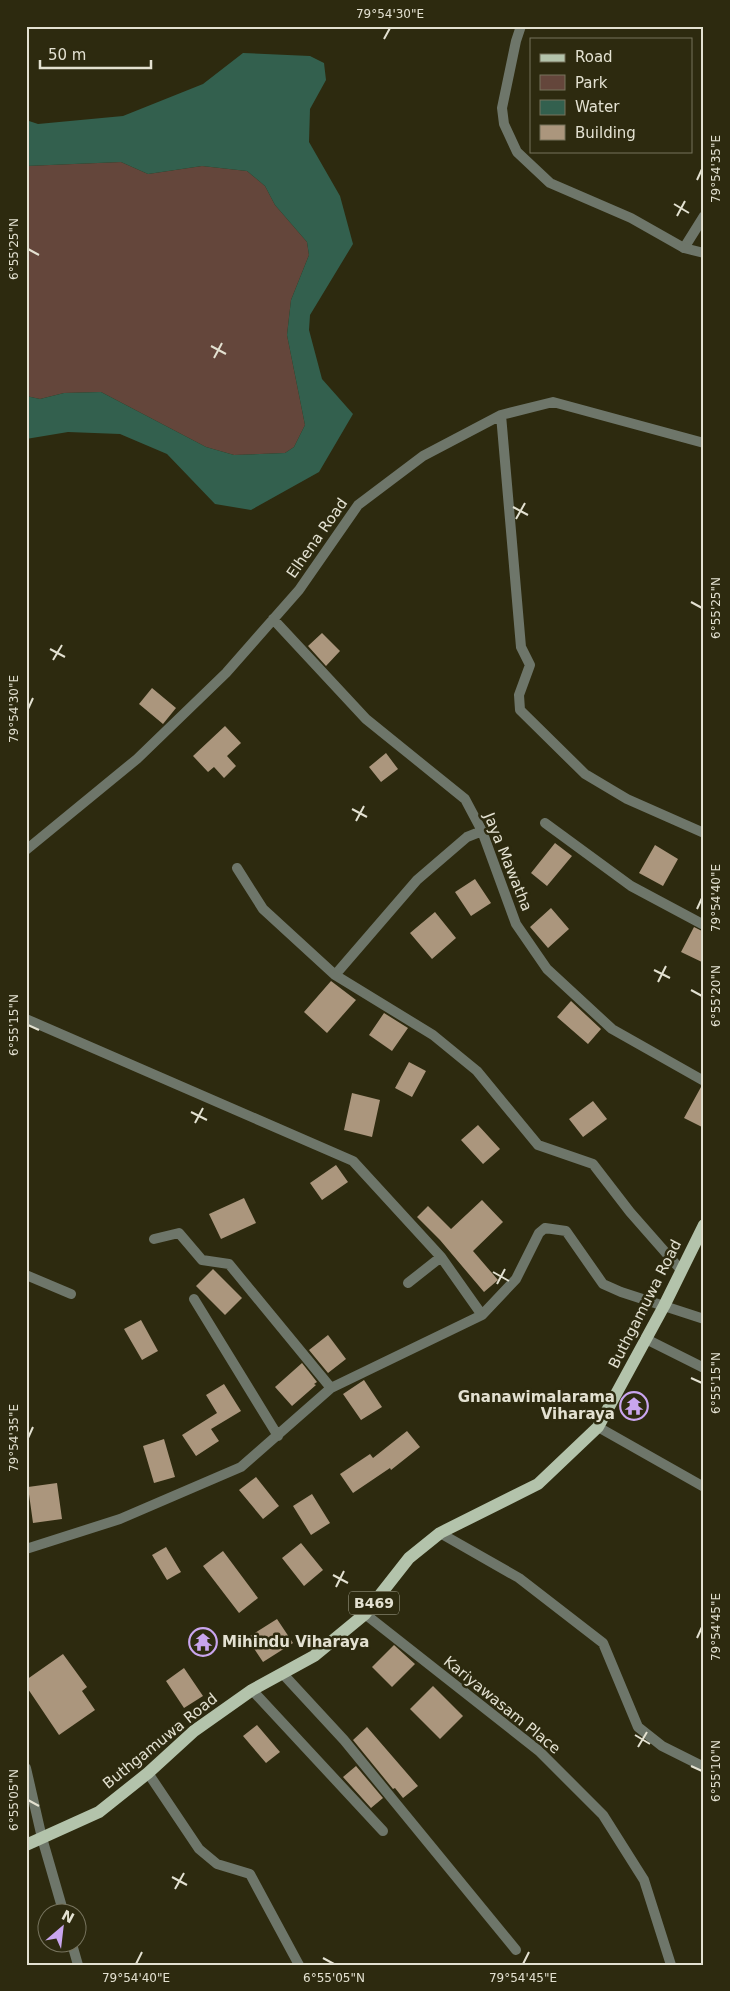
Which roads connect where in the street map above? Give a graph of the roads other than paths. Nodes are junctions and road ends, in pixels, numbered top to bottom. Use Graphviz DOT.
graph roads {
  1 [pos="521,26"];
  2 [pos="704,216"];
  3 [pos="684,248"];
  4 [pos="704,253"];
  5 [pos="501,415"];
  6 [pos="704,443"];
  7 [pos="273,619"];
  8 [pos="545,823"];
  9 [pos="482,831"];
  10 [pos="704,833"];
  11 [pos="26,850"];
  12 [pos="237,868"];
  13 [pos="704,924"];
  14 [pos="336,975"];
  15 [pos="26,1019"];
  16 [pos="704,1081"];
  17 [pos="704,1225"];
  18 [pos="154,1239"];
  19 [pos="441,1257"];
  20 [pos="681,1270"];
  21 [pos="26,1275"];
  22 [pos="408,1283"];
  23 [pos="71,1294"];
  24 [pos="194,1298"];
  25 [pos="664,1306"];
  26 [pos="482,1315"];
  27 [pos="704,1319"];
  28 [pos="646,1339"];
  29 [pos="704,1368"];
  30 [pos="331,1388"];
  31 [pos="598,1427"];
  32 [pos="278,1436"];
  33 [pos="704,1487"];
  34 [pos="440,1534"];
  35 [pos="26,1549"];
  36 [pos="365,1614"];
  37 [pos="283,1674"];
  38 [pos="252,1690"];
  39 [pos="704,1767"];
  40 [pos="26,1768"];
  41 [pos="148,1773"];
  42 [pos="384,1831"];
  43 [pos="42,1838"];
  44 [pos="26,1845"];
  45 [pos="61,1904"];
  46 [pos="516,1950"];
  47 [pos="299,1965"];
  48 [pos="671,1965"];
  1 -- 3 [label="street"];
  2 -- 3 [label="street"];
  3 -- 4 [label="street"];
  5 -- 6 [label="street, Elhena Road"];
  5 -- 7 [label="street, Elhena Road"];
  5 -- 10 [label="street"];
  7 -- 9 [label="street, Jaya Mawatha"];
  7 -- 11 [label="street, Elhena Road"];
  8 -- 13 [label="street"];
  9 -- 14 [label="street"];
  9 -- 16 [label="street, Jaya Mawatha"];
  12 -- 14 [label="street"];
  14 -- 20 [label="street"];
  15 -- 19 [label="street"];
  17 -- 20 [label="main road, Buthgamuwa Road / B469"];
  18 -- 30 [label="street"];
  19 -- 22 [label="street"];
  19 -- 26 [label="street"];
  20 -- 25 [label="main road, Buthgamuwa Road / B469"];
  21 -- 23 [label="street"];
  24 -- 32 [label="street"];
  25 -- 26 [label="street"];
  25 -- 27 [label="street"];
  25 -- 28 [label="main road, Buthgamuwa Road / B469"];
  26 -- 30 [label="street"];
  28 -- 29 [label="street"];
  28 -- 31 [label="main road, Buthgamuwa Road / B469"];
  30 -- 32 [label="street"];
  31 -- 33 [label="street"];
  31 -- 34 [label="main road, Buthgamuwa Road / B469"];
  32 -- 35 [label="street"];
  34 -- 36 [label="main road, Buthgamuwa Road / B469"];
  34 -- 39 [label="street"];
  36 -- 37 [label="main road, Buthgamuwa Road / B469"];
  36 -- 48 [label="street, Kariyawasam Place"];
  37 -- 38 [label="main road, Buthgamuwa Road / B469"];
  37 -- 46 [label="street"];
  38 -- 41 [label="main road, Buthgamuwa Road / B469"];
  38 -- 42 [label="street"];
  40 -- 43 [label="street"];
  41 -- 43 [label="main road, Buthgamuwa Road / B469"];
  41 -- 47 [label="street"];
  43 -- 44 [label="main road, Buthgamuwa Road / B469"];
  43 -- 45 [label="street"];
}
